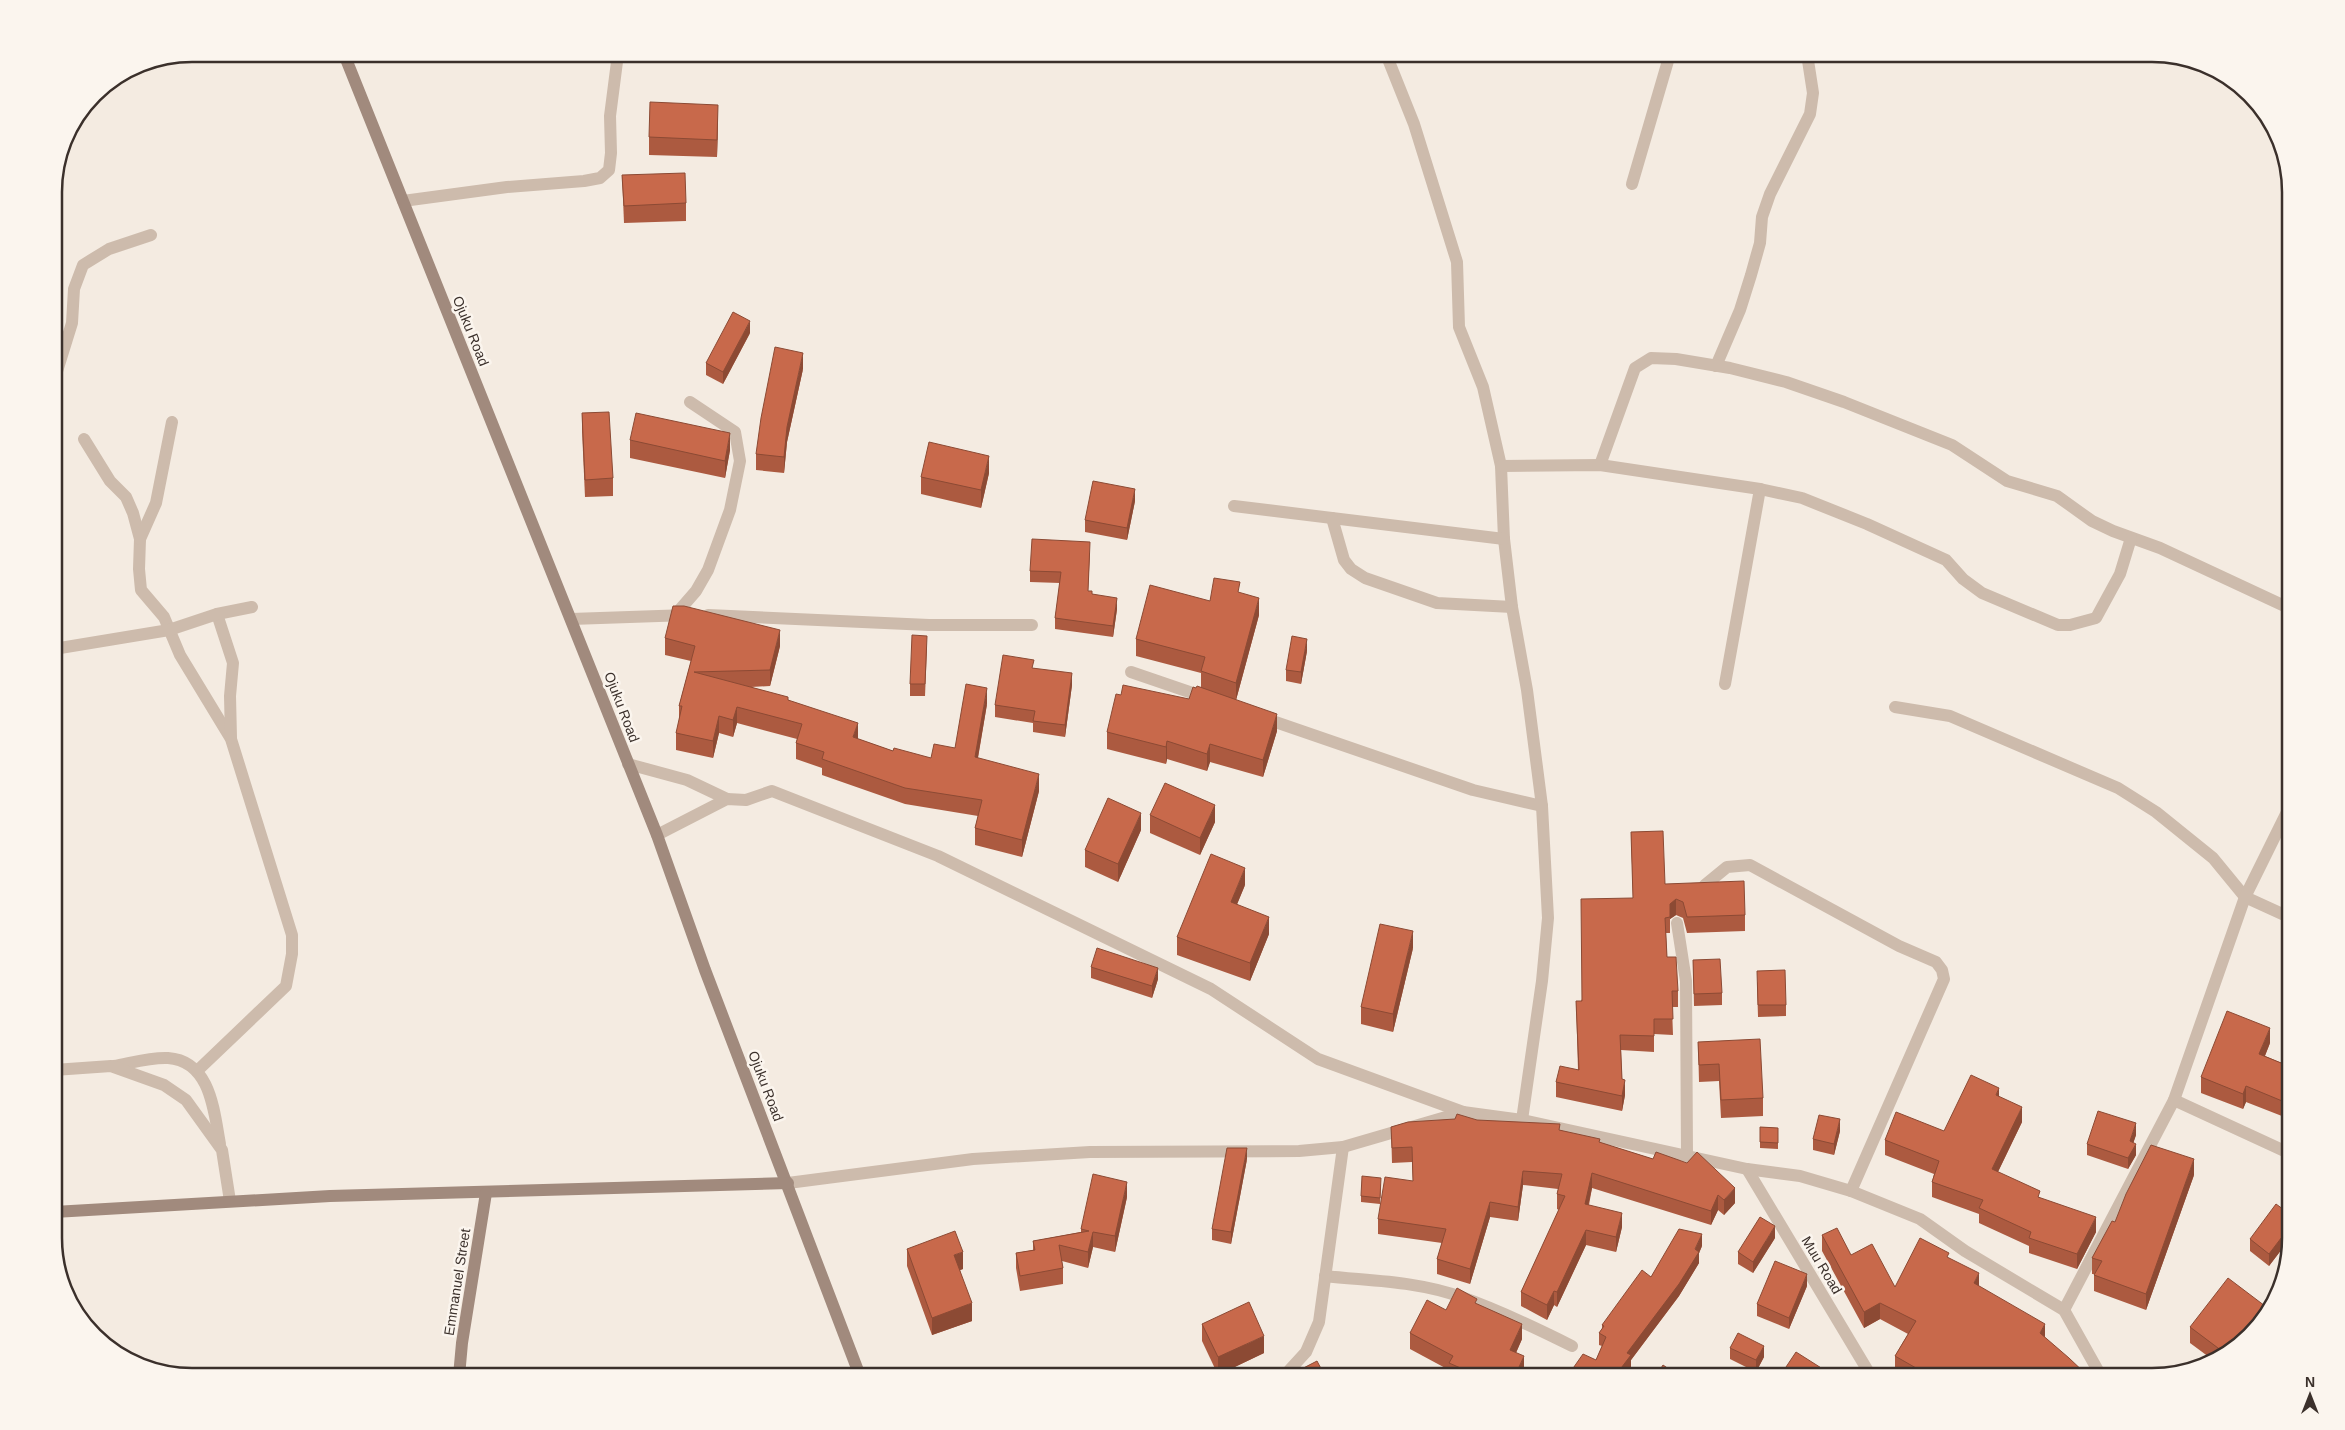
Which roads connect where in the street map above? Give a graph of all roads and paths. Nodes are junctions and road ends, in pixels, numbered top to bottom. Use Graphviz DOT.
graph roads {
  1 [pos="347,62"];
  2 [pos="617,62"];
  3 [pos="1389,62"];
  4 [pos="1668,62"];
  5 [pos="1808,62"];
  6 [pos="1632,184"];
  7 [pos="402,201"];
  8 [pos="151,236"];
  9 [pos="63,352"];
  10 [pos="1716,366"];
  11 [pos="690,402"];
  12 [pos="172,422"];
  13 [pos="84,439"];
  14 [pos="1600,465"];
  15 [pos="1501,466"];
  16 [pos="1760,489"];
  17 [pos="1234,506"];
  18 [pos="1332,518"];
  19 [pos="2131,538"];
  20 [pos="140,539"];
  21 [pos="1504,539"];
  22 [pos="2282,605"];
  23 [pos="252,607"];
  24 [pos="1512,607"];
  25 [pos="217,614"];
  26 [pos="676,614"];
  27 [pos="571,619"];
  28 [pos="1032,625"];
  29 [pos="169,630"];
  30 [pos="63,648"];
  31 [pos="1131,672"];
  32 [pos="1725,684"];
  33 [pos="1223,704"];
  34 [pos="1895,707"];
  35 [pos="1251,713"];
  36 [pos="231,739"];
  37 [pos="628,764"];
  38 [pos="727,799"];
  39 [pos="1542,806"];
  40 [pos="2282,822"];
  41 [pos="657,835"];
  42 [pos="1705,885"];
  43 [pos="2245,897"];
  44 [pos="2282,914"];
  45 [pos="1677,923"];
  46 [pos="112,1066"];
  47 [pos="63,1069"];
  48 [pos="197,1071"];
  49 [pos="2174,1100"];
  50 [pos="1463,1112"];
  51 [pos="1522,1120"];
  52 [pos="1343,1147"];
  53 [pos="222,1150"];
  54 [pos="2282,1150"];
  55 [pos="1687,1156"];
  56 [pos="1747,1169"];
  57 [pos="788,1183"];
  58 [pos="1850,1191"];
  59 [pos="486,1192"];
  60 [pos="230,1201"];
  61 [pos="63,1211"];
  62 [pos="1325,1276"];
  63 [pos="2064,1310"];
  64 [pos="1572,1346"];
  65 [pos="460,1368"];
  66 [pos="857,1368"];
  67 [pos="1291,1368"];
  68 [pos="1867,1368"];
  69 [pos="2097,1368"];
  1 -- 7 [label="main road, Ojuku Road"];
  2 -- 7 [label="street"];
  3 -- 15 [label="street"];
  4 -- 6 [label="street"];
  5 -- 10 [label="street"];
  7 -- 27 [label="main road, Ojuku Road"];
  8 -- 9 [label="street"];
  10 -- 14 [label="street"];
  10 -- 19 [label="street"];
  11 -- 26 [label="street"];
  12 -- 20 [label="street"];
  13 -- 20 [label="street"];
  14 -- 15 [label="street"];
  14 -- 16 [label="street"];
  15 -- 21 [label="street"];
  16 -- 19 [label="street"];
  16 -- 32 [label="street"];
  17 -- 18 [label="street"];
  18 -- 21 [label="street"];
  18 -- 24 [label="street"];
  19 -- 22 [label="street"];
  20 -- 29 [label="street"];
  21 -- 24 [label="street"];
  23 -- 25 [label="street"];
  24 -- 39 [label="street"];
  25 -- 29 [label="street"];
  25 -- 36 [label="street"];
  26 -- 27 [label="street"];
  26 -- 28 [label="street"];
  27 -- 37 [label="main road, Ojuku Road"];
  29 -- 30 [label="street"];
  29 -- 36 [label="street"];
  31 -- 33 [label="street"];
  34 -- 43 [label="street"];
  35 -- 39 [label="street"];
  36 -- 48 [label="street"];
  37 -- 38 [label="street"];
  37 -- 41 [label="main road, Ojuku Road"];
  38 -- 41 [label="street"];
  38 -- 50 [label="street"];
  39 -- 51 [label="street"];
  40 -- 43 [label="street"];
  41 -- 57 [label="main road, Ojuku Road"];
  42 -- 58 [label="street"];
  43 -- 44 [label="street"];
  43 -- 49 [label="street"];
  45 -- 55 [label="street"];
  46 -- 47 [label="street"];
  46 -- 48 [label="street"];
  46 -- 53 [label="street"];
  48 -- 53 [label="street"];
  49 -- 54 [label="street"];
  49 -- 63 [label="street"];
  50 -- 51 [label="street"];
  50 -- 52 [label="street"];
  51 -- 55 [label="street"];
  52 -- 57 [label="street"];
  52 -- 62 [label="street"];
  53 -- 60 [label="street"];
  55 -- 56 [label="street"];
  56 -- 58 [label="street"];
  56 -- 68 [label="street, Muu Road"];
  57 -- 59 [label="main road"];
  57 -- 66 [label="main road, Ojuku Road"];
  58 -- 63 [label="street"];
  59 -- 60 [label="main road"];
  59 -- 65 [label="main road, Emmanuel Street"];
  60 -- 61 [label="main road"];
  62 -- 64 [label="street"];
  62 -- 67 [label="street"];
  63 -- 69 [label="street"];
}
